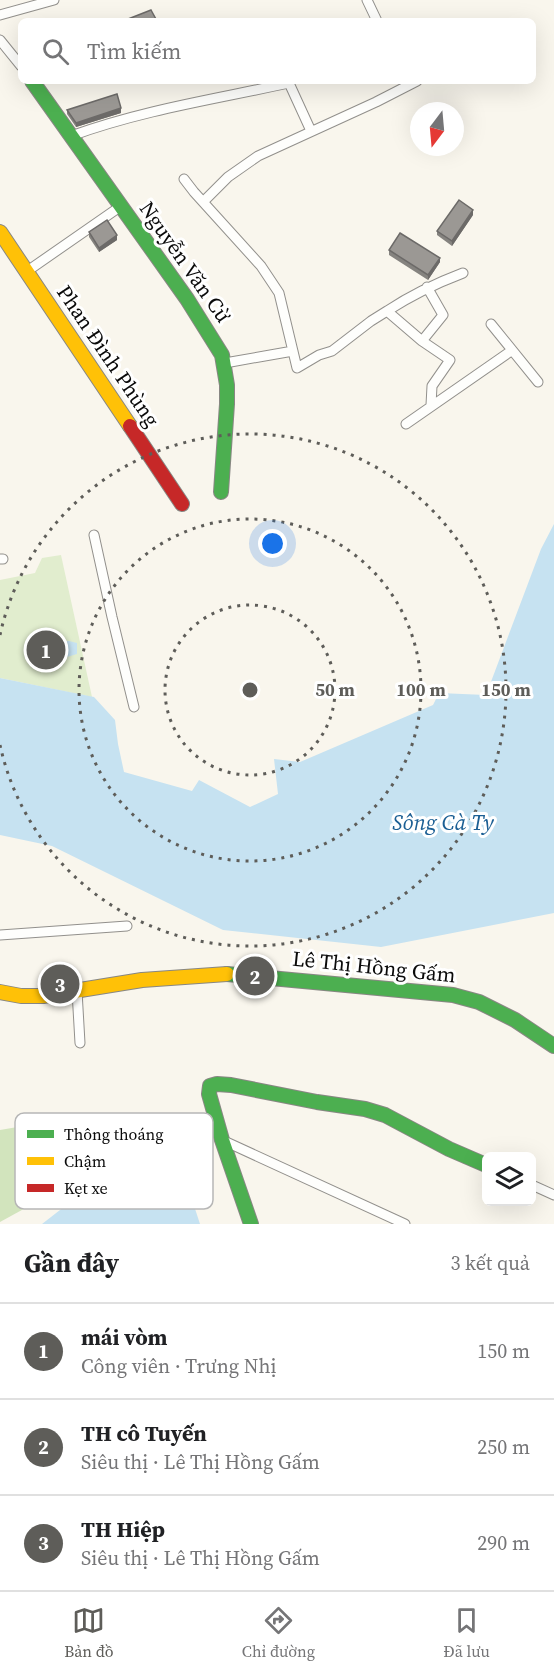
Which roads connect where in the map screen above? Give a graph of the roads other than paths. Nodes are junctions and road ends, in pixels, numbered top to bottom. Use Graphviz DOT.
graph roads {
  1 [pos="54,0"];
  2 [pos="367,0"];
  3 [pos="0,15"];
  4 [pos="376,18"];
  5 [pos="0,40"];
  6 [pos="18,62"];
  7 [pos="34,84"];
  8 [pos="284,84"];
  9 [pos="289,84"];
  10 [pos="409,84"];
  11 [pos="311,131"];
  12 [pos="71,136"];
  13 [pos="184,179"];
  14 [pos="203,202"];
  15 [pos="121,206"];
  16 [pos="0,232"];
  17 [pos="26,272"];
  18 [pos="463,273"];
  19 [pos="427,287"];
  20 [pos="387,311"];
  21 [pos="491,324"];
  22 [pos="422,340"];
  23 [pos="293,351"];
  24 [pos="511,351"];
  25 [pos="225,363"];
  26 [pos="537,382"];
  27 [pos="431,405"];
  28 [pos="406,424"];
  29 [pos="221,492"];
  30 [pos="182,504"];
  31 [pos="94,535"];
  32 [pos="134,706"];
  33 [pos="127,926"];
  34 [pos="0,934"];
  35 [pos="77,991"];
  36 [pos="0,992"];
  37 [pos="80,1043"];
  38 [pos="554,1046"];
  39 [pos="222,1140"];
  40 [pos="482,1163"];
  41 [pos="536,1187"];
  42 [pos="554,1195"];
  43 [pos="251,1224"];
  44 [pos="405,1224"];
  1 -- 3 [label="street"];
  2 -- 4 [label="street"];
  5 -- 6 [label="street"];
  7 -- 12 [label="street, Nguyễn Văn Cừ"];
  8 -- 12 [label="street"];
  9 -- 11 [label="street"];
  10 -- 11 [label="street"];
  11 -- 14 [label="street"];
  12 -- 15 [label="street, Nguyễn Văn Cừ"];
  13 -- 14 [label="street"];
  14 -- 23 [label="street"];
  15 -- 17 [label="street"];
  15 -- 25 [label="street, Nguyễn Văn Cừ"];
  16 -- 17 [label="street, Phan Đình Phùng"];
  17 -- 30 [label="street, Phan Đình Phùng"];
  18 -- 19 [label="street"];
  19 -- 20 [label="street"];
  19 -- 22 [label="street"];
  20 -- 22 [label="street"];
  20 -- 23 [label="street"];
  21 -- 24 [label="street"];
  22 -- 27 [label="street"];
  23 -- 25 [label="street"];
  24 -- 26 [label="street"];
  24 -- 27 [label="street"];
  25 -- 29 [label="street, Nguyễn Văn Cừ"];
  27 -- 28 [label="street"];
  31 -- 32 [label="street"];
  33 -- 34 [label="street"];
  35 -- 36 [label="street, Lê Thị Hồng Gấm"];
  35 -- 37 [label="street"];
  35 -- 38 [label="street, Lê Thị Hồng Gấm"];
  39 -- 40 [label="street"];
  39 -- 43 [label="street"];
  39 -- 44 [label="street"];
  41 -- 42 [label="street"];
}
